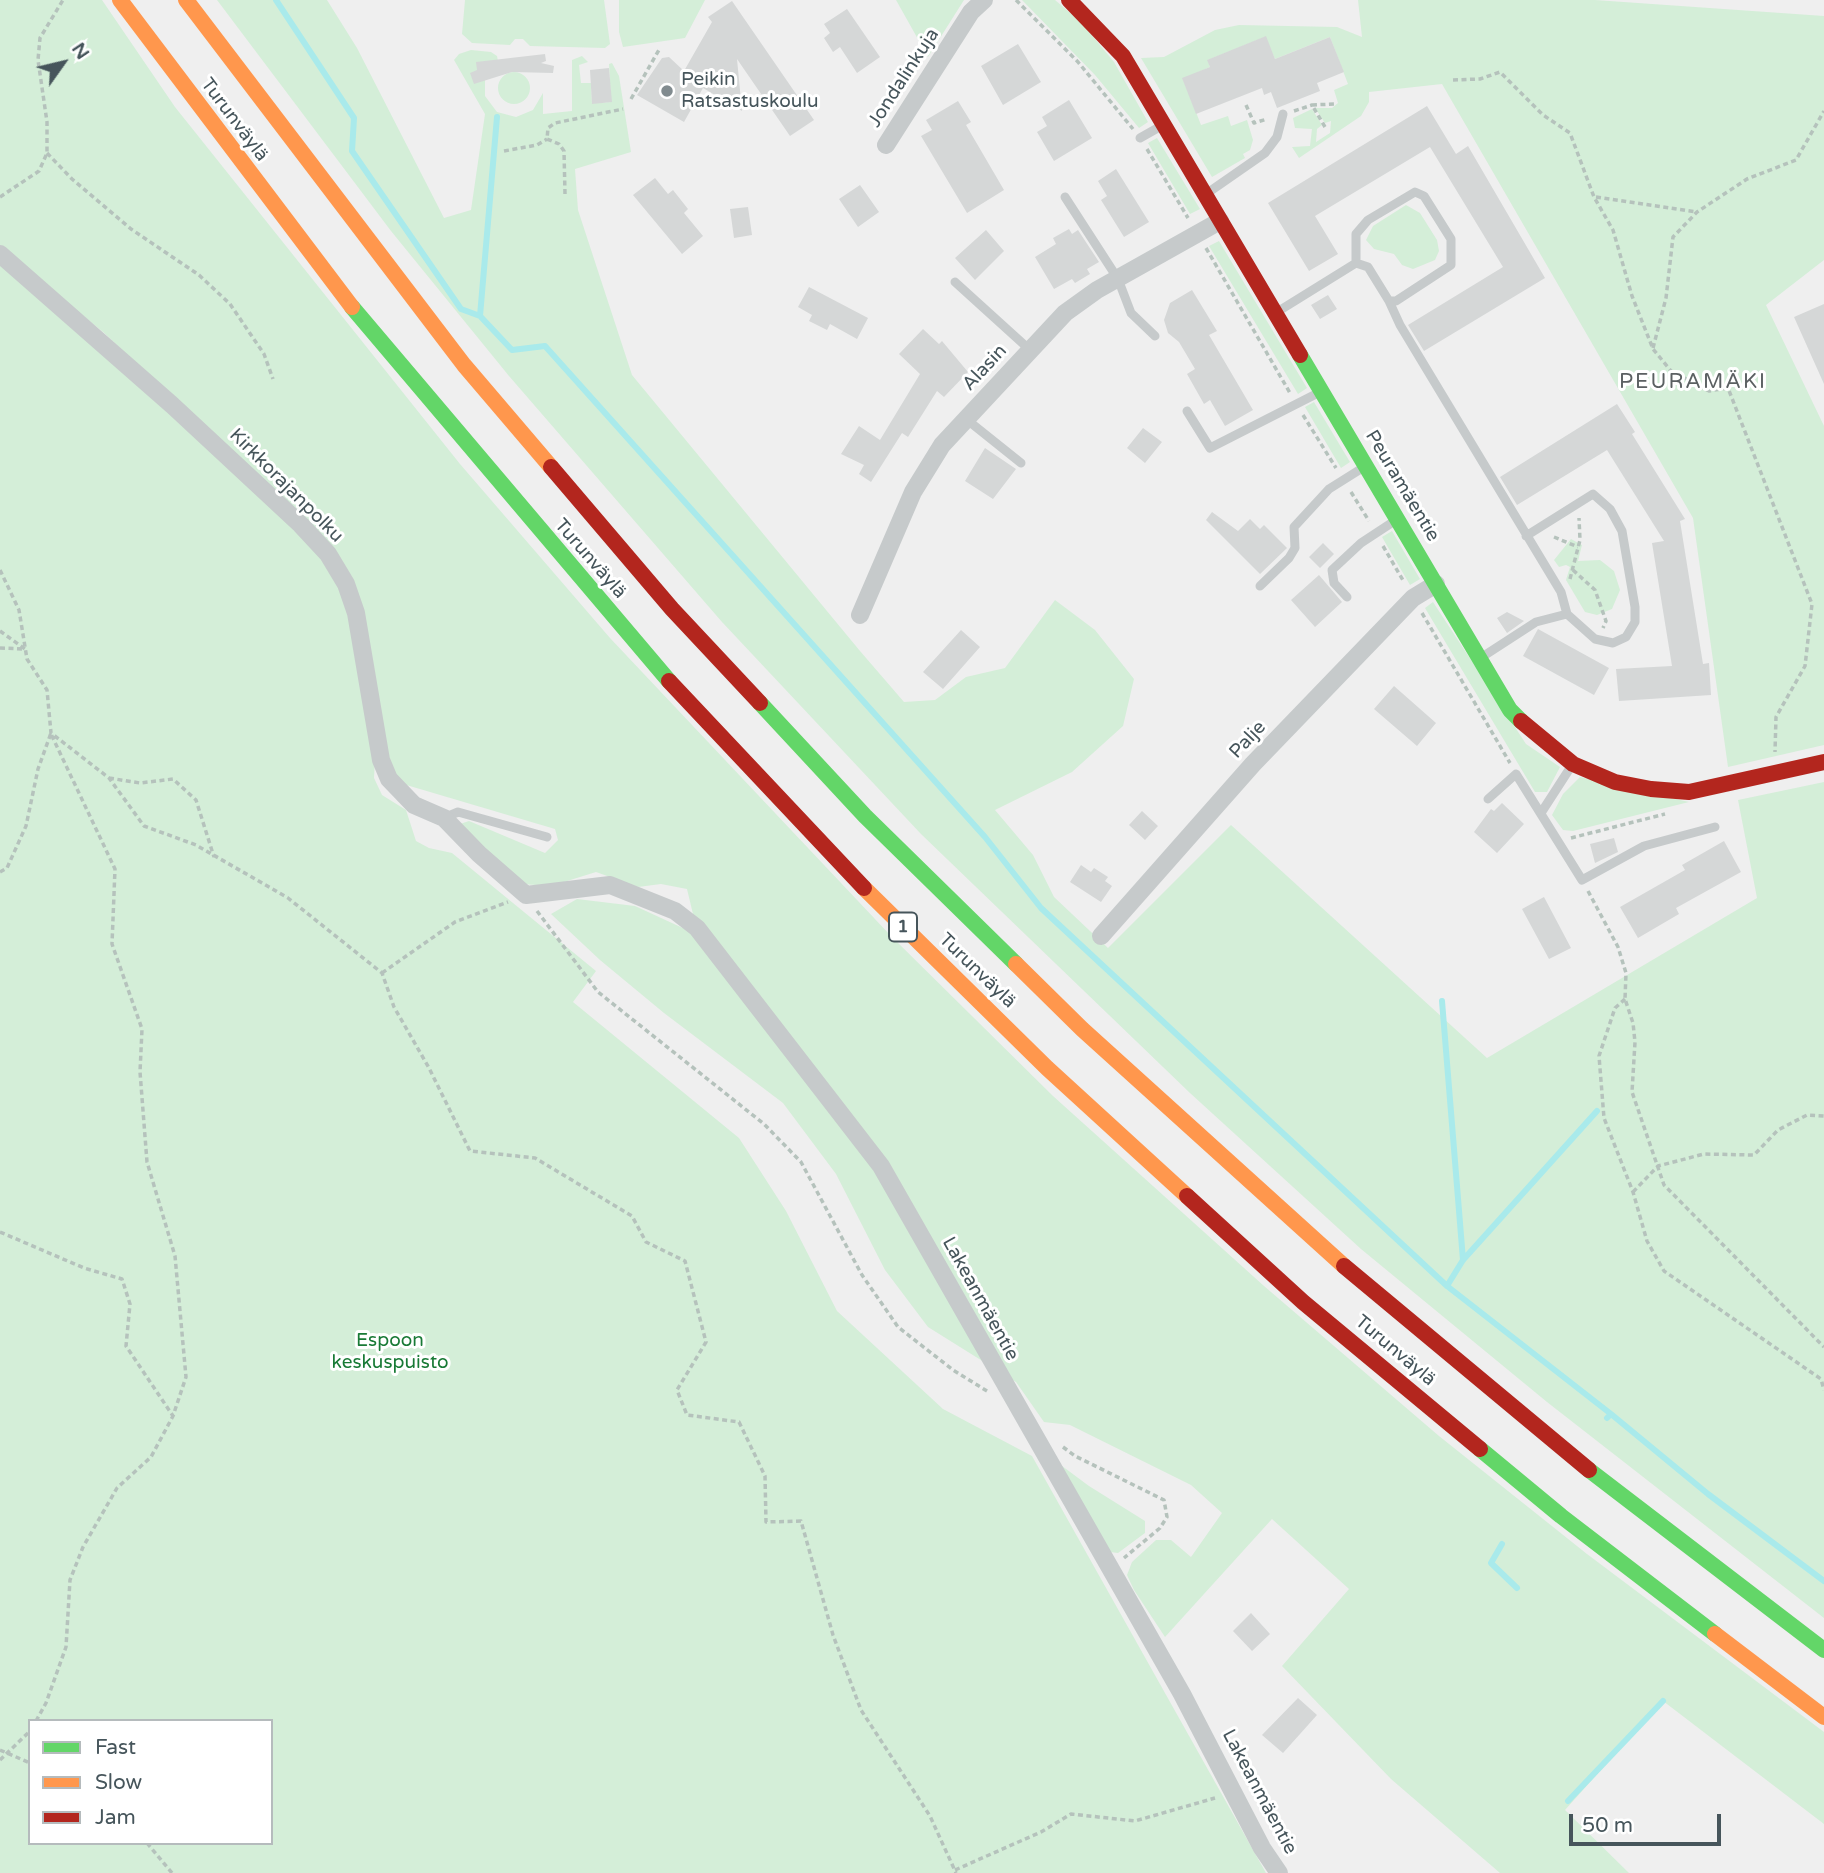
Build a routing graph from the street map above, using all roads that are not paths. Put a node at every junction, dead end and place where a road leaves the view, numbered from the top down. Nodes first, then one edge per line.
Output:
1 (120, 0) edge
2 (186, 0) edge
3 (984, 0) edge
4 (1069, 0) edge
5 (1283, 114) dead end
6 (1163, 125) junction
7 (1140, 138) road end
8 (886, 145) dead end
9 (1204, 195) junction
10 (1065, 197) dead end
11 (1220, 221) junction
12 (0, 254) edge
13 (1356, 263) junction
14 (1118, 279) junction
15 (955, 282) dead end
16 (1389, 301) junction
17 (1275, 313) junction
18 (1155, 337) dead end
19 (1030, 350) junction
20 (1321, 392) junction
21 (1187, 411) dead end
22 (966, 419) junction
23 (1021, 463) dead end
24 (1366, 466) junction
25 (1397, 520) junction
26 (1526, 536) junction
27 (1436, 584) junction
28 (1260, 586) dead end
29 (1347, 597) dead end
30 (1567, 614) junction
31 (860, 615) dead end
32 (1480, 658) junction
33 (1824, 762) edge
34 (1573, 764) junction
35 (1488, 799) dead end
36 (1541, 813) junction
37 (444, 818) junction
38 (1715, 827) dead end
39 (547, 837) dead end
40 (526, 895) joint
41 (1101, 936) dead end
42 (1824, 1650) edge
43 (1824, 1717) edge
44 (1279, 1873) edge

1 - 43 main road, Turunväylä / 1
2 - 42 main road, Turunväylä
3 - 8 street, Jondalinkuja
4 - 6 main road, Peuramäentie
5 - 9 lane
6 - 7 lane
6 - 9 main road, Peuramäentie
9 - 11 main road, Peuramäentie
10 - 14 lane
11 - 14 street, Alasin
11 - 17 main road, Peuramäentie
12 - 37 street, Kirkkorajanpolku
13 - 16 lane
13 - 16 lane
13 - 17 lane
14 - 18 lane
14 - 19 street, Alasin
15 - 19 lane
16 - 26 lane
17 - 20 main road, Peuramäentie
19 - 22 street, Alasin
20 - 21 lane
20 - 24 main road, Peuramäentie
22 - 23 lane
22 - 31 street, Alasin
24 - 25 main road, Peuramäentie
24 - 28 lane
25 - 27 main road, Peuramäentie
25 - 29 lane
26 - 30 lane
26 - 30 lane
27 - 32 main road, Peuramäentie
27 - 41 street, Palje
30 - 32 lane
32 - 34 main road, Peuramäentie
33 - 34 main road, Peuramäentie
34 - 36 lane
35 - 36 lane
36 - 38 lane
37 - 39 lane
37 - 40 street, Kirkkorajanpolku
40 - 44 street, Lakeanmäentie

